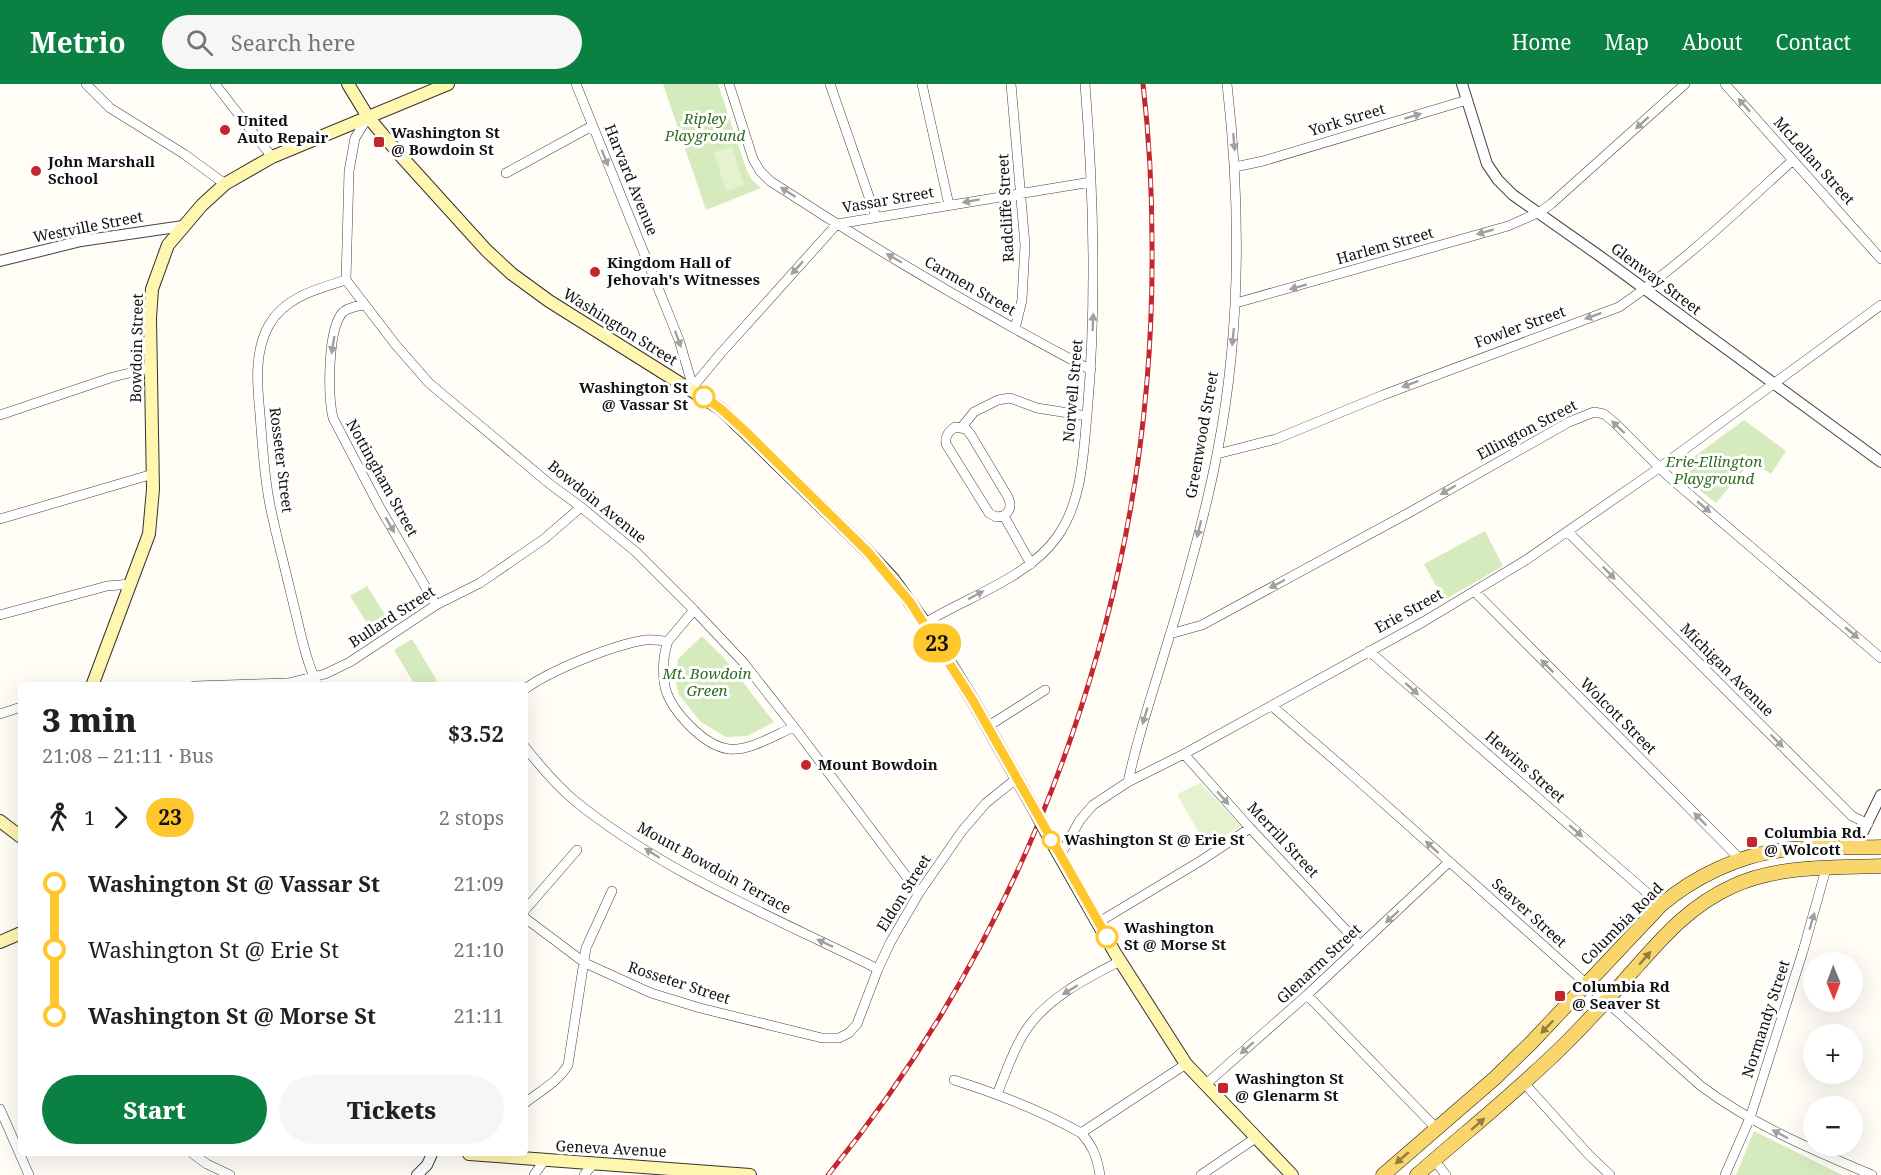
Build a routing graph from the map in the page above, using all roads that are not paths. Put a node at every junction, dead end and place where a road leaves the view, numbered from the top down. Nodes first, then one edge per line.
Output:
1 (86, 84) edge
2 (214, 84) edge
3 (348, 84) edge
4 (448, 84) edge
5 (576, 84) edge
6 (729, 84) edge
7 (830, 84) edge
8 (922, 84) edge
9 (1011, 84) edge
10 (1085, 84) edge
11 (1227, 84) edge
12 (1462, 84) edge
13 (1685, 84) edge
14 (1725, 84) edge
15 (1467, 100) junction
16 (368, 117) junction
17 (592, 126) junction
18 (272, 157) junction
19 (1793, 160) junction
20 (1235, 167) junction
21 (506, 173) dead end
22 (1091, 182) junction
23 (225, 184) junction
24 (1021, 192) junction
25 (949, 205) junction
26 (1540, 212) junction
27 (876, 217) junction
28 (837, 224) junction
29 (183, 226) junction
30 (1881, 259) edge
31 (0, 261) edge
32 (346, 280) junction
33 (1645, 290) junction
34 (1236, 303) junction
35 (1881, 304) edge
36 (365, 305) junction
37 (1015, 329) junction
38 (150, 368) junction
39 (1091, 370) junction
40 (1774, 384) junction
41 (692, 389) junction
42 (0, 415) edge
43 (1087, 416) junction
44 (961, 428) junction
45 (1217, 454) junction
46 (1881, 462) edge
47 (1659, 468) junction
48 (153, 474) junction
49 (581, 507) junction
50 (1004, 516) junction
51 (0, 519) edge
52 (1568, 532) junction
53 (1031, 564) junction
54 (131, 584) junction
55 (1475, 592) junction
56 (436, 605) junction
57 (694, 610) junction
58 (0, 615) edge
59 (925, 623) junction
60 (1170, 634) junction
61 (668, 641) junction
62 (1369, 651) junction
63 (1881, 658) edge
64 (93, 682) edge
65 (316, 682) edge
66 (528, 687) edge
67 (1045, 690) dead end
68 (1272, 706) junction
69 (18, 708) edge
70 (0, 714) edge
71 (794, 727) junction
72 (987, 727) junction
73 (528, 751) edge
74 (1184, 754) junction
75 (1016, 779) junction
76 (1128, 782) junction
77 (1881, 795) edge
78 (0, 820) edge
79 (1870, 820) junction
80 (1250, 828) junction
81 (18, 835) edge
82 (1881, 847) edge
83 (1855, 848) junction
84 (577, 850) dead end
85 (1060, 856) junction
86 (1741, 860) junction
87 (1449, 862) junction
88 (1881, 866) edge
89 (1826, 869) junction
90 (612, 891) dead end
91 (919, 893) junction
92 (1661, 905) junction
93 (528, 907) edge
94 (528, 920) edge
95 (1099, 922) junction
96 (18, 934) edge
97 (0, 942) edge
98 (1360, 945) junction
99 (1120, 961) junction
100 (585, 963) junction
101 (878, 969) junction
102 (1586, 984) junction
103 (1307, 995) junction
104 (1606, 1001) junction
105 (840, 1038) joint
106 (1186, 1064) junction
107 (954, 1080) dead end
108 (1524, 1083) junction
109 (1206, 1084) junction
110 (998, 1094) junction
111 (528, 1101) edge
112 (0, 1108) edge
113 (1750, 1118) junction
114 (1436, 1128) junction
115 (1081, 1132) junction
116 (1257, 1137) junction
117 (18, 1150) edge
118 (21, 1156) edge
119 (196, 1156) edge
120 (431, 1156) edge
121 (490, 1156) edge
122 (1434, 1160) junction
123 (544, 1161) junction
124 (594, 1162) junction
125 (29, 1175) edge
126 (230, 1175) edge
127 (417, 1175) edge
128 (534, 1175) edge
129 (584, 1175) edge
130 (750, 1175) edge
131 (1100, 1175) edge
132 (1201, 1175) edge
133 (1292, 1175) edge
134 (1383, 1175) edge
135 (1417, 1175) edge
136 (1446, 1175) edge
137 (1610, 1175) edge
138 (1725, 1175) edge
139 (1872, 1175) edge

1 - 23 street
2 - 18 street
3 - 16 main road, Washington Street
4 - 16 main road, Bowdoin Street
5 - 17 street, Harvard Avenue
28 -> 6 street, Carmen Street
7 - 27 street
8 - 25 street
9 - 24 street, Radcliffe Street
10 - 22 street, Norwell Street
11 -> 20 street, Greenwood Street
12 - 15 street, Glenway Street
13 -> 26 street, Harlem Street
19 -> 14 street, McLellan Street
20 -> 15 street, York Street
15 - 26 street, Glenway Street
16 - 18 main road, Bowdoin Street
16 - 32 street
16 - 41 main road, Washington Street
17 - 21 street
17 -> 41 street, Harvard Avenue
18 - 23 main road, Bowdoin Street
19 - 30 street, McLellan Street
19 - 33 street, Fowler Street
20 - 34 street, Greenwood Street
22 - 24 street, Vassar Street
39 -> 22 street, Norwell Street
23 - 29 main road, Bowdoin Street
24 -> 25 street, Vassar Street
24 - 37 street, Radcliffe Street
25 - 27 street, Vassar Street
26 - 33 street, Glenway Street
26 -> 34 street, Harlem Street
27 - 28 street, Vassar Street
37 -> 28 street, Carmen Street
28 -> 41 street, Vassar Street
29 - 31 street, Westville Street
29 - 38 main road, Bowdoin Street
32 - 36 street, Bowdoin Avenue
32 - 65 street, Rosseter Street
33 - 40 street, Glenway Street
33 -> 45 street, Fowler Street
34 -> 45 street, Greenwood Street
35 - 40 street, Erie Street
36 - 49 street, Bowdoin Avenue
36 -> 56 street, Nottingham Street
37 - 39 street, Carmen Street
38 - 42 street
38 - 48 main road, Bowdoin Street
39 - 43 street, Norwell Street
40 - 46 street, Glenway Street
40 - 47 street, Erie Street
41 - 59 main road, Washington Street
43 - 44 street
43 - 53 street, Norwell Street
44 - 50 street
44 - 50 street
45 -> 60 street, Greenwood Street
47 - 52 street, Erie Street
47 -> 60 street, Ellington Street
47 -> 63 street, Ellington Street
48 - 51 street
48 - 54 main road, Bowdoin Street
49 - 56 street, Bullard Street
49 - 57 street, Bowdoin Avenue
50 - 53 street
52 - 55 street, Erie Street
52 -> 79 street, Michigan Avenue
59 -> 53 street, Norwell Street
54 - 58 street
54 - 64 main road, Bowdoin Street
55 - 62 street, Erie Street
86 -> 55 street, Wolcott Street
56 - 65 street, Bullard Street
57 - 61 street
57 - 71 street, Bowdoin Avenue
59 - 72 main road, Washington Street
60 -> 76 street, Greenwood Street
61 - 66 street
61 - 71 street
62 - 68 street, Erie Street
62 -> 92 street, Hewins Street
67 - 72 street
68 - 74 street, Erie Street
87 -> 68 street, Seaver Street
69 - 70 street
71 - 91 street, Bowdoin Avenue
72 - 75 main road, Washington Street
101 -> 73 street, Mount Bowdoin Terrace
74 - 76 street, Erie Street
74 -> 80 street, Merrill Street
75 - 85 main road, Washington Street, bridge
75 - 91 street, Eldon Street
76 - 85 street, Erie Street
77 - 79 street
78 - 81 main road
79 - 83 street
80 - 95 street
80 - 98 street, Merrill Street
82 - 83 main road, Columbia Road
83 - 86 main road, Columbia Road
84 - 93 street
85 - 95 main road, Washington Street
86 - 92 main road, Columbia Road
87 -> 98 street, Glenarm Street
87 - 102 street, Seaver Street
88 - 89 main road
104 -> 89 main road
113 -> 89 street, Normandy Street
90 - 100 street
91 - 101 street, Eldon Street
92 - 102 main road, Columbia Road
94 - 100 street, Rosseter Street
95 - 99 main road, Washington Street
96 - 97 main road
98 - 103 street, Glenarm Street
99 - 106 main road, Washington Street
99 -> 110 street
100 - 105 street, Rosseter Street
100 - 111 street
101 - 105 street, Eldon Street
102 - 104 street, Seaver Street
102 -> 114 main road, Columbia Road
103 -> 109 street, Glenarm Street
103 - 114 street
104 - 108 main road
104 - 113 street, Seaver Street
106 - 109 main road, Washington Street
106 - 115 street
107 - 110 street
122 -> 108 main road
108 - 137 street
109 - 116 main road, Washington Street
110 - 115 street
112 - 117 street
113 - 138 street, Normandy Street
139 -> 113 street, Seaver Street
114 -> 134 main road, Columbia Road
115 - 131 street
116 - 132 street
116 - 133 main road, Washington Street
118 - 125 street
119 - 126 street
120 - 127 street
121 - 123 main road, Geneva Avenue
122 - 135 main road
122 - 136 street
123 - 124 main road, Geneva Avenue
123 - 128 street
124 - 129 street
124 - 130 main road, Geneva Avenue

